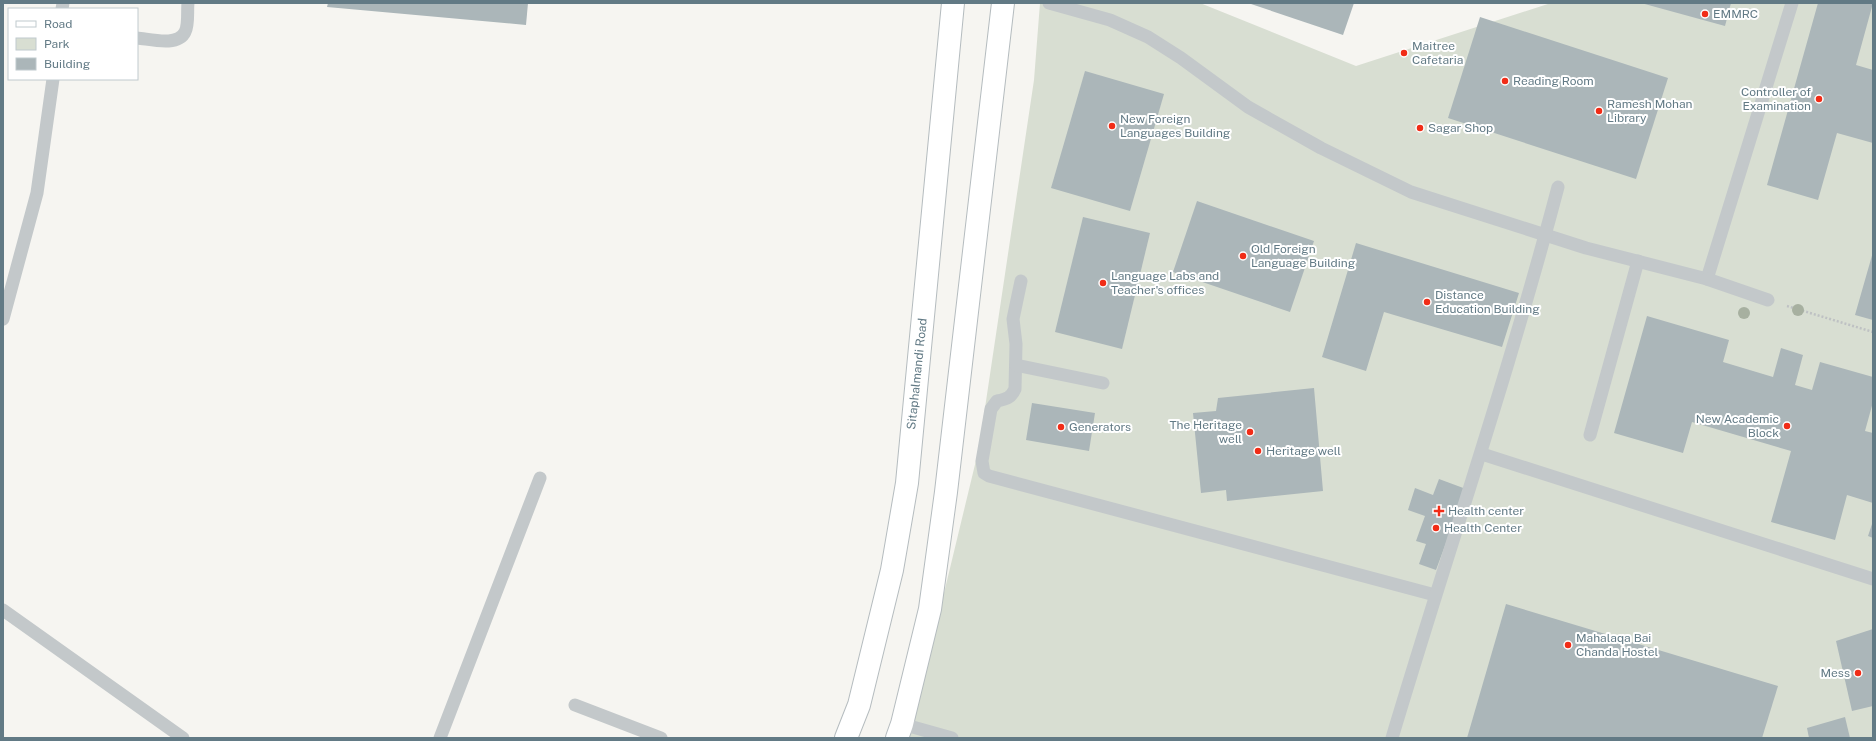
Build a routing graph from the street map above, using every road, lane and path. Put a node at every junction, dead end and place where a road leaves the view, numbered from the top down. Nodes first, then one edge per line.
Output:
1 (188, 3) edge
2 (953, 3) edge
3 (1003, 3) edge
4 (1049, 3) edge
5 (1792, 3) edge
6 (138, 38) edge
7 (53, 80) edge
8 (1558, 187) dead end
9 (1545, 235) junction
10 (1638, 261) junction
11 (1707, 279) junction
12 (1021, 281) dead end
13 (1768, 300) dead end
14 (1782, 304) dead end
15 (3, 319) edge
16 (1873, 332) edge
17 (1016, 365) junction
18 (1103, 383) dead end
19 (1590, 435) dead end
20 (1482, 454) junction
21 (540, 478) dead end
22 (1873, 579) edge
23 (1435, 594) junction
24 (3, 610) edge
25 (575, 705) dead end
26 (900, 731) edge
27 (182, 738) edge
28 (440, 738) edge
29 (661, 738) edge
30 (846, 738) edge
31 (952, 738) edge
32 (1392, 738) edge

1 - 6 lane
2 - 30 main road, Sitaphalmandi Road
3 - 26 main road
4 - 9 lane
5 - 11 lane
7 - 15 lane
8 - 9 lane
9 - 10 lane
9 - 20 lane
10 - 11 lane
10 - 19 lane
11 - 13 lane
12 - 17 lane
14 - 16 path
17 - 18 lane
17 - 23 lane
20 - 22 lane
20 - 23 lane
21 - 28 lane
23 - 32 lane
24 - 27 lane
25 - 29 lane
26 - 31 lane

